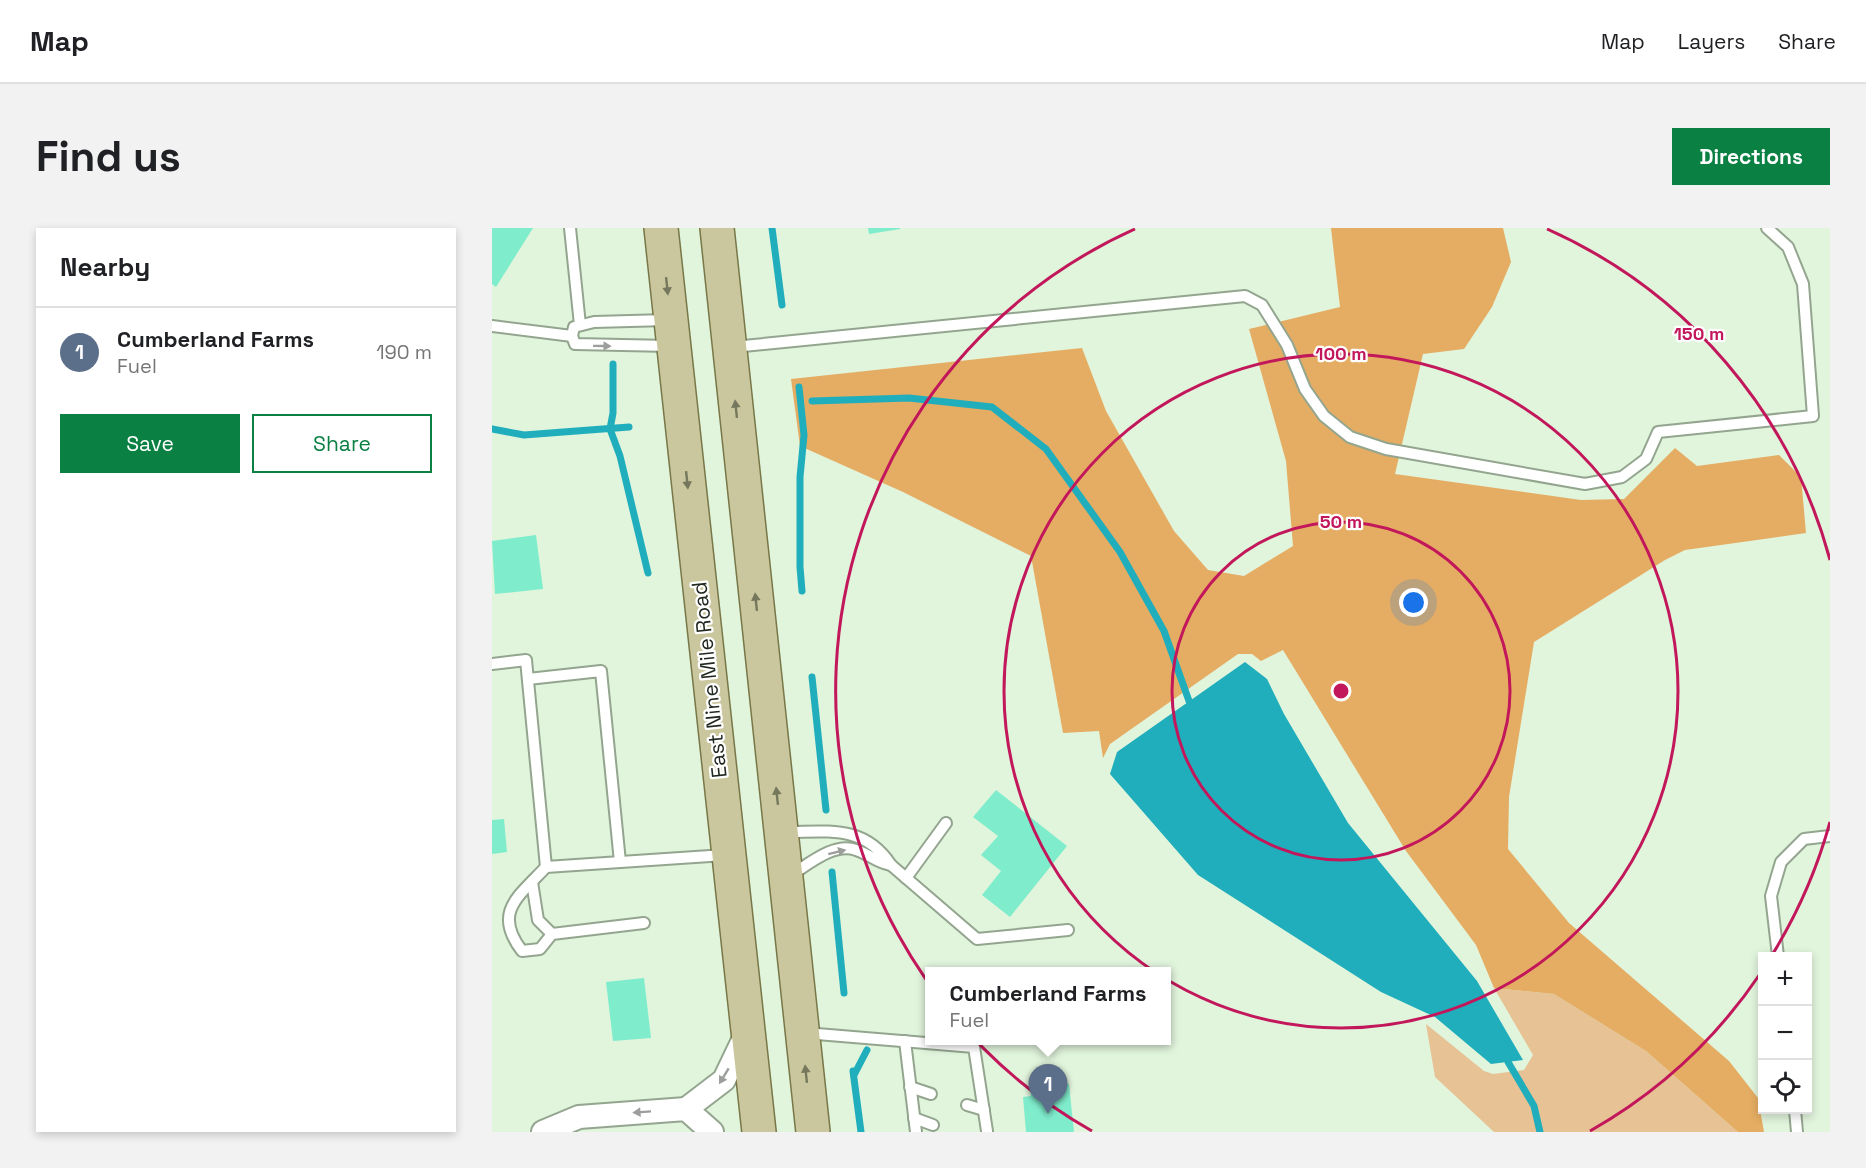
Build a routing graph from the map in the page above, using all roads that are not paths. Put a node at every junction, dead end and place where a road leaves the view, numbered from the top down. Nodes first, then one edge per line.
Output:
1 (570, 228) edge
2 (661, 228) edge
3 (717, 228) edge
4 (1767, 228) edge
5 (580, 325) junction
6 (492, 326) edge
7 (672, 333) junction
8 (572, 336) junction
9 (729, 347) junction
10 (492, 664) edge
11 (528, 678) junction
12 (723, 804) junction
13 (946, 823) dead end
14 (781, 832) junction
15 (1830, 836) edge
16 (728, 854) junction
17 (620, 862) junction
18 (891, 865) junction
19 (546, 867) junction
20 (786, 878) junction
21 (906, 878) junction
22 (532, 882) junction
23 (644, 923) dead end
24 (1068, 930) dead end
25 (552, 934) junction
26 (1777, 952) edge
27 (748, 1031) junction
28 (802, 1033) junction
29 (905, 1041) junction
30 (925, 1043) edge
31 (951, 1045) edge
32 (910, 1087) junction
33 (931, 1094) dead end
34 (967, 1105) dead end
35 (687, 1109) junction
36 (984, 1110) junction
37 (1795, 1114) edge
38 (914, 1118) junction
39 (933, 1125) dead end
40 (987, 1131) edge
41 (543, 1132) edge
42 (712, 1132) edge
43 (759, 1132) edge
44 (776, 1132) edge
45 (813, 1132) edge
46 (916, 1132) edge
47 (1797, 1132) edge

1 - 5 lane
2 -> 7 main road, East Nine Mile Road
3 - 9 main road
4 - 9 lane
5 - 7 lane
5 - 8 lane
6 - 8 lane
8 -> 7 lane
7 -> 12 main road, East Nine Mile Road
14 -> 9 main road
10 - 11 lane
11 - 17 lane
11 - 19 lane
12 - 16 main road, East Nine Mile Road
12 - 44 main road
13 - 21 lane
14 - 18 lane
14 - 20 main road
15 - 26 lane
16 - 17 lane
16 - 27 main road, East Nine Mile Road
17 - 19 lane
20 -> 18 lane
18 - 21 lane
19 - 22 lane
20 - 28 main road
21 - 24 lane
22 - 25 lane
22 - 25 lane
23 - 25 lane
27 -> 35 street
27 - 43 main road, East Nine Mile Road
28 - 29 lane
45 -> 28 main road
29 - 30 lane
29 - 32 lane
31 - 36 lane
32 - 33 lane
32 - 38 lane
34 - 36 lane
35 -> 41 street
35 - 42 street
36 - 40 lane
37 - 47 lane
38 - 39 lane
38 - 46 lane

